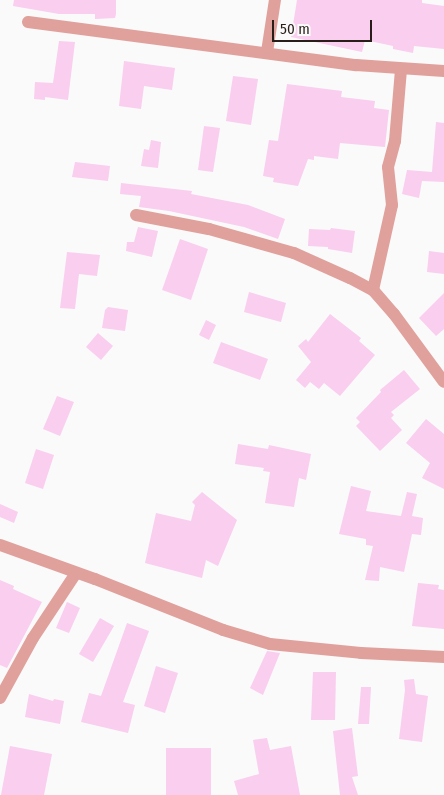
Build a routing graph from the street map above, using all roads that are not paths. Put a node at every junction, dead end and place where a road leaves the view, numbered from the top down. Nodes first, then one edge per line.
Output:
1 (275, 0) edge
2 (28, 22) dead end
3 (267, 52) junction
4 (401, 69) junction
5 (444, 71) edge
6 (136, 215) dead end
7 (373, 290) junction
8 (444, 382) edge
9 (0, 545) edge
10 (76, 573) junction
11 (444, 657) edge
12 (0, 698) edge

1 - 3 street
2 - 3 street
3 - 4 street
4 - 5 street
4 - 7 street
6 - 7 street
7 - 8 street
9 - 10 street
10 - 11 street
10 - 12 street

